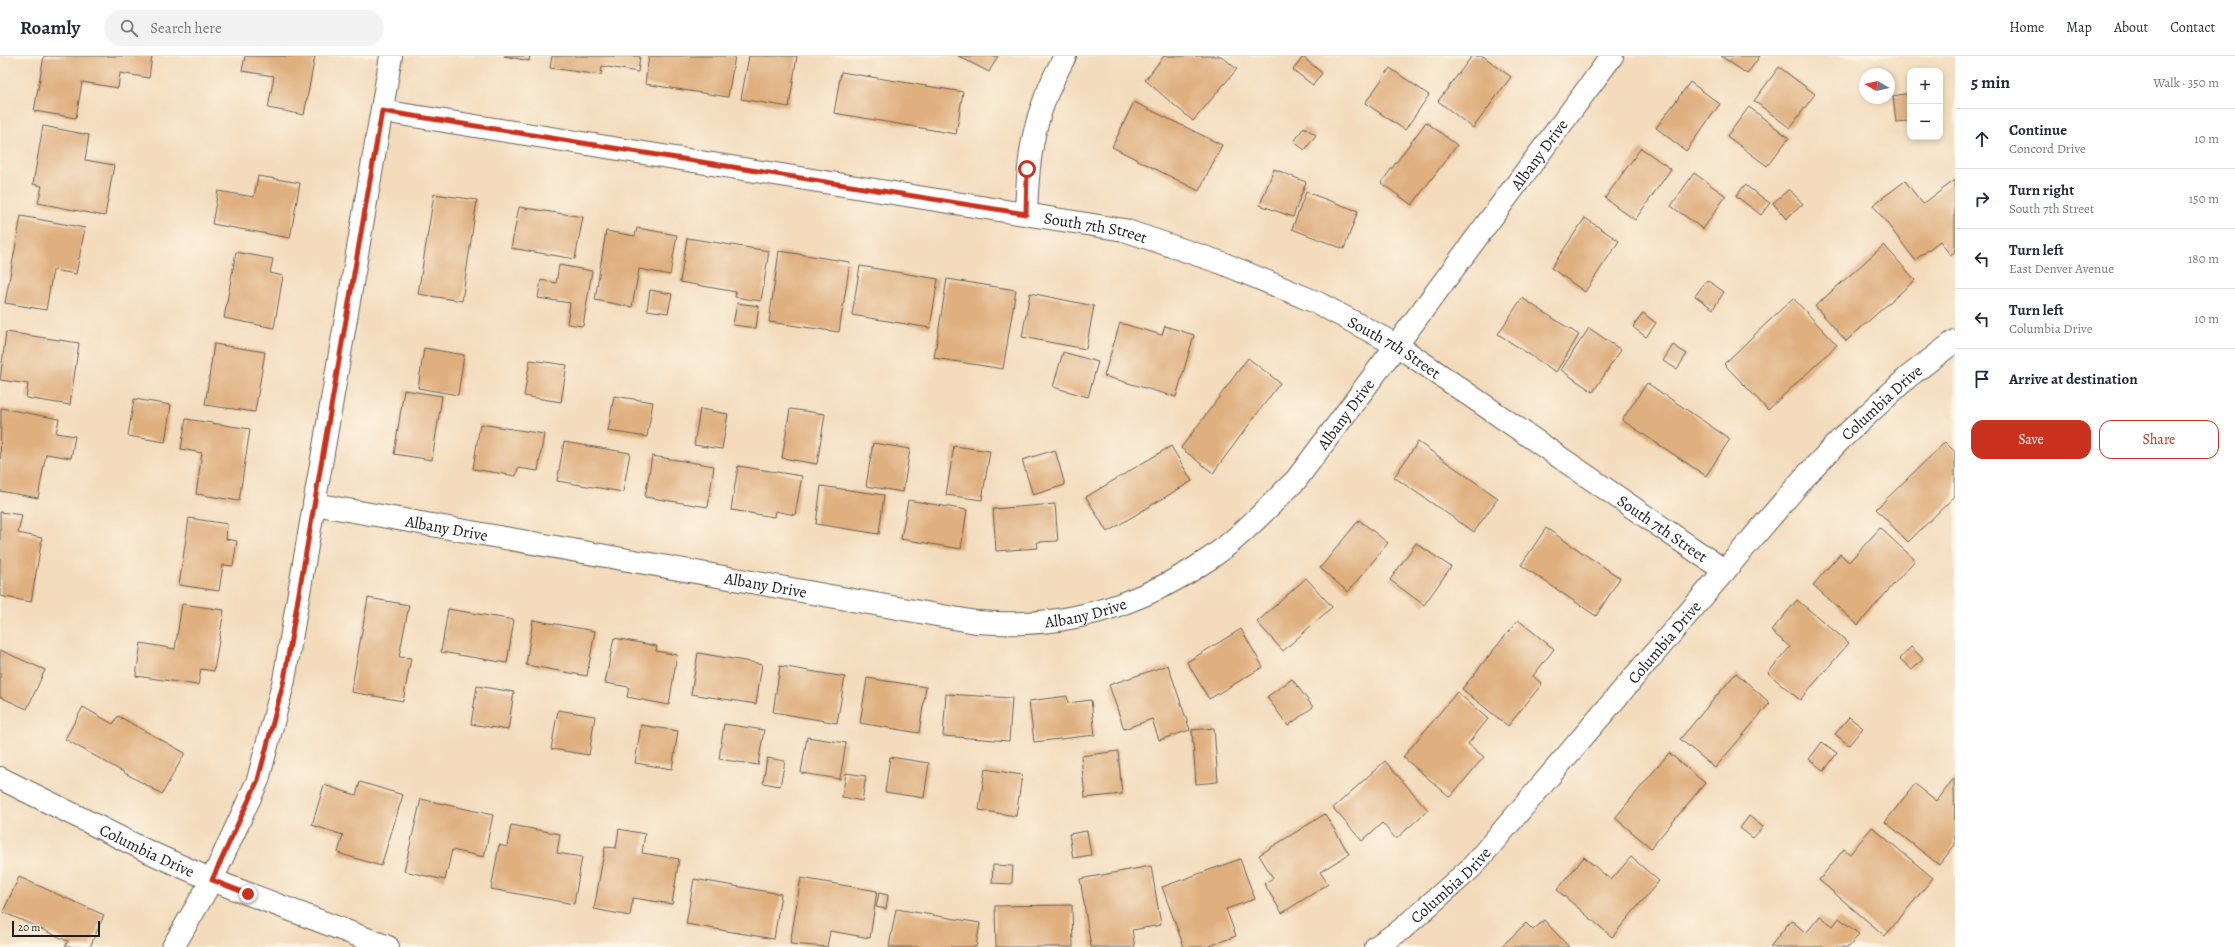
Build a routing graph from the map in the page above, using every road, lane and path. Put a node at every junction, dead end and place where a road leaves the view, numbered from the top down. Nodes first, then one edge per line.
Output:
1 (391, 56) edge
2 (1065, 56) edge
3 (1612, 56) edge
4 (382, 111) junction
5 (1026, 214) junction
6 (1955, 341) edge
7 (1398, 346) junction
8 (314, 504) junction
9 (1725, 571) junction
10 (0, 778) edge
11 (212, 880) junction
12 (173, 947) edge
13 (388, 947) edge
14 (1376, 947) edge

1 - 4 street
2 - 5 street
3 - 7 street, Albany Drive
4 - 5 street, South 7th Street
4 - 8 street
5 - 7 street, South 7th Street
6 - 9 street, Columbia Drive
7 - 8 street, Albany Drive
7 - 9 street, South 7th Street
8 - 11 street
9 - 14 street, Columbia Drive
10 - 11 street, Columbia Drive
11 - 12 street
11 - 13 street, Columbia Drive

